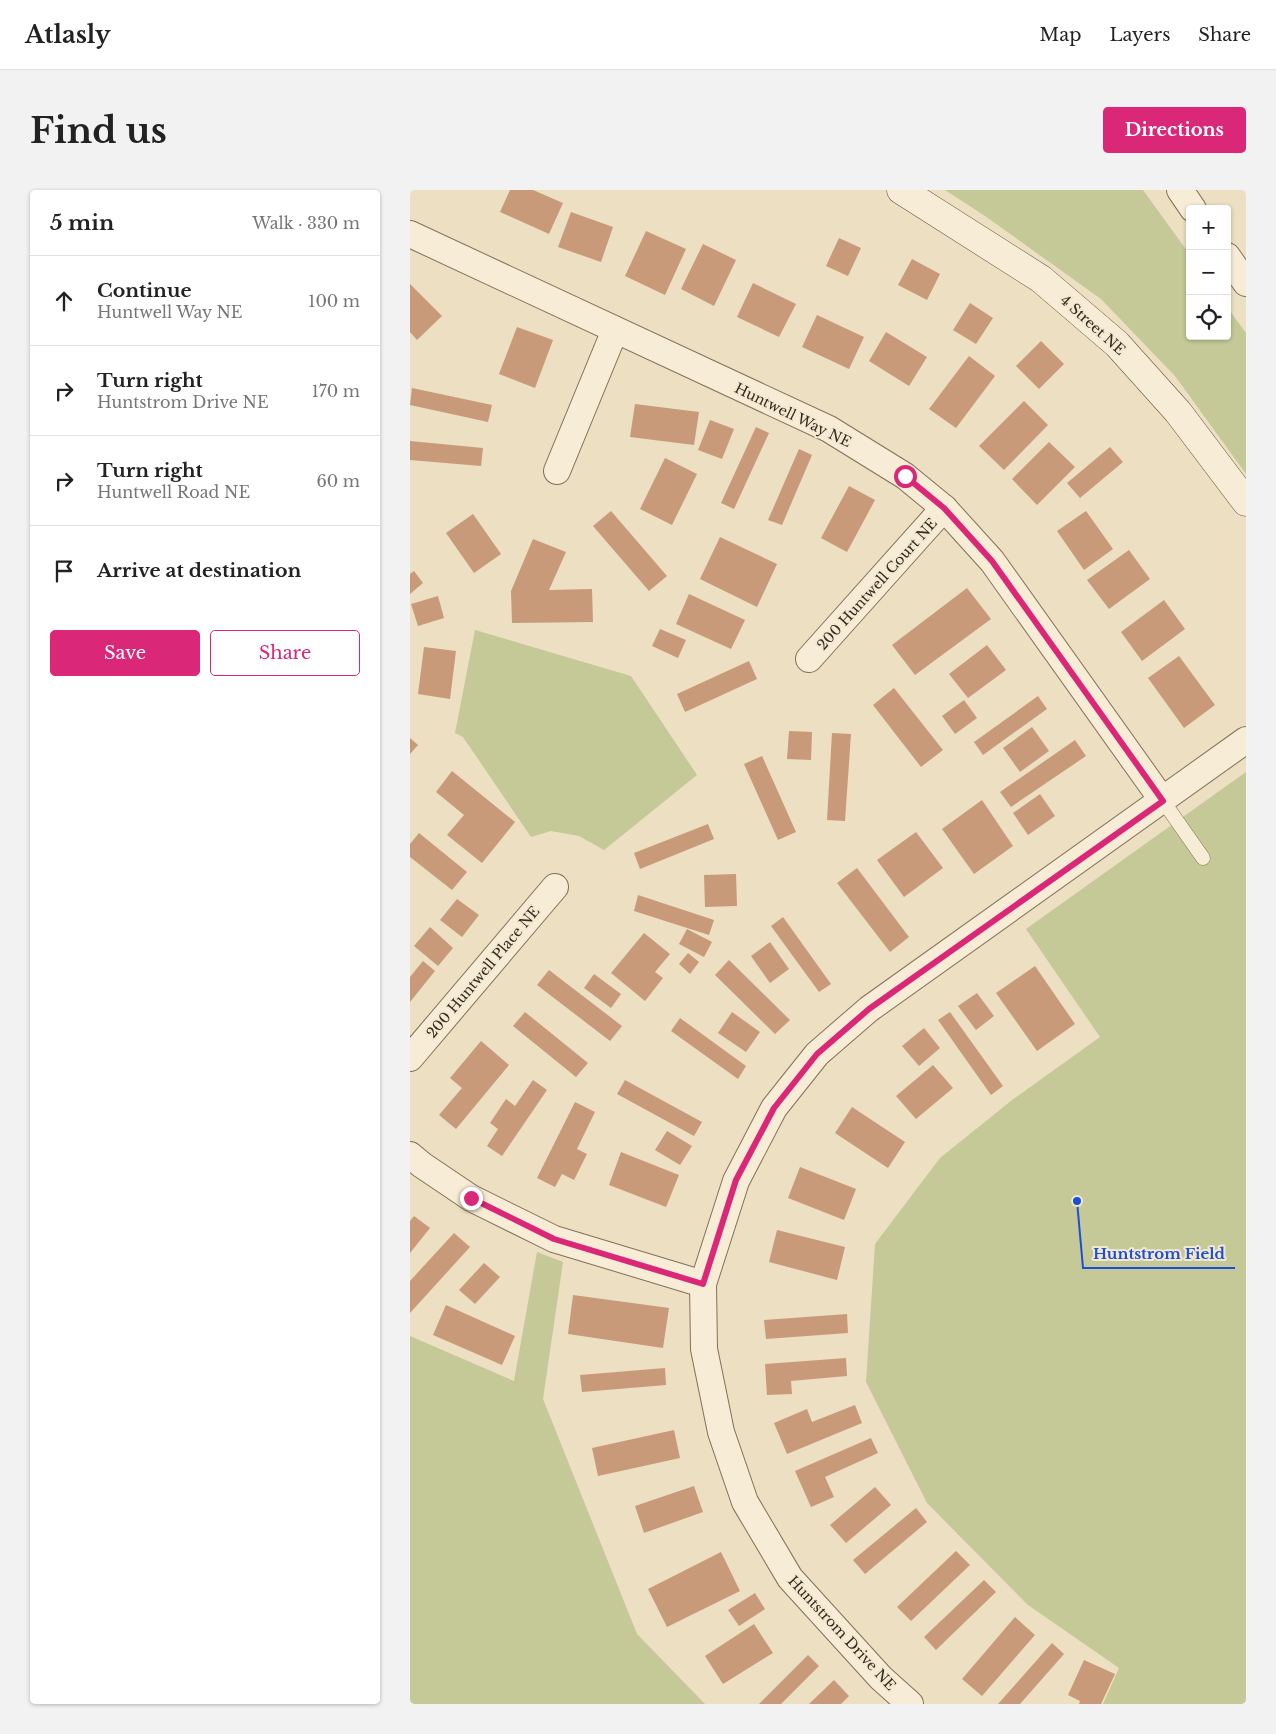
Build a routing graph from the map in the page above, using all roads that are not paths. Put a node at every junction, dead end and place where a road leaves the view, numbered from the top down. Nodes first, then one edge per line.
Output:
1 (902, 190) edge
2 (1180, 190) edge
3 (1191, 205) edge
4 (410, 234) edge
5 (1231, 262) edge
6 (1246, 283) edge
7 (615, 330) junction
8 (557, 471) dead end
9 (1246, 502) edge
10 (944, 508) junction
11 (810, 659) dead end
12 (1246, 740) edge
13 (1163, 801) junction
14 (1202, 858) dead end
15 (556, 886) dead end
16 (410, 1058) edge
17 (410, 1155) edge
18 (703, 1284) junction
19 (910, 1704) edge

1 - 9 main road, 4 Street NE
2 - 3 street
4 - 7 street, Huntwell Way NE
5 - 6 street
7 - 8 street
7 - 10 street, Huntwell Way NE
10 - 11 street, 200 Huntwell Court NE
10 - 13 street, Huntwell Way NE
12 - 13 street, Huntstrom Drive NE
13 - 14 lane
13 - 18 street, Huntstrom Drive NE
15 - 16 street, 200 Huntwell Place NE
17 - 18 street
18 - 19 street, Huntstrom Drive NE

